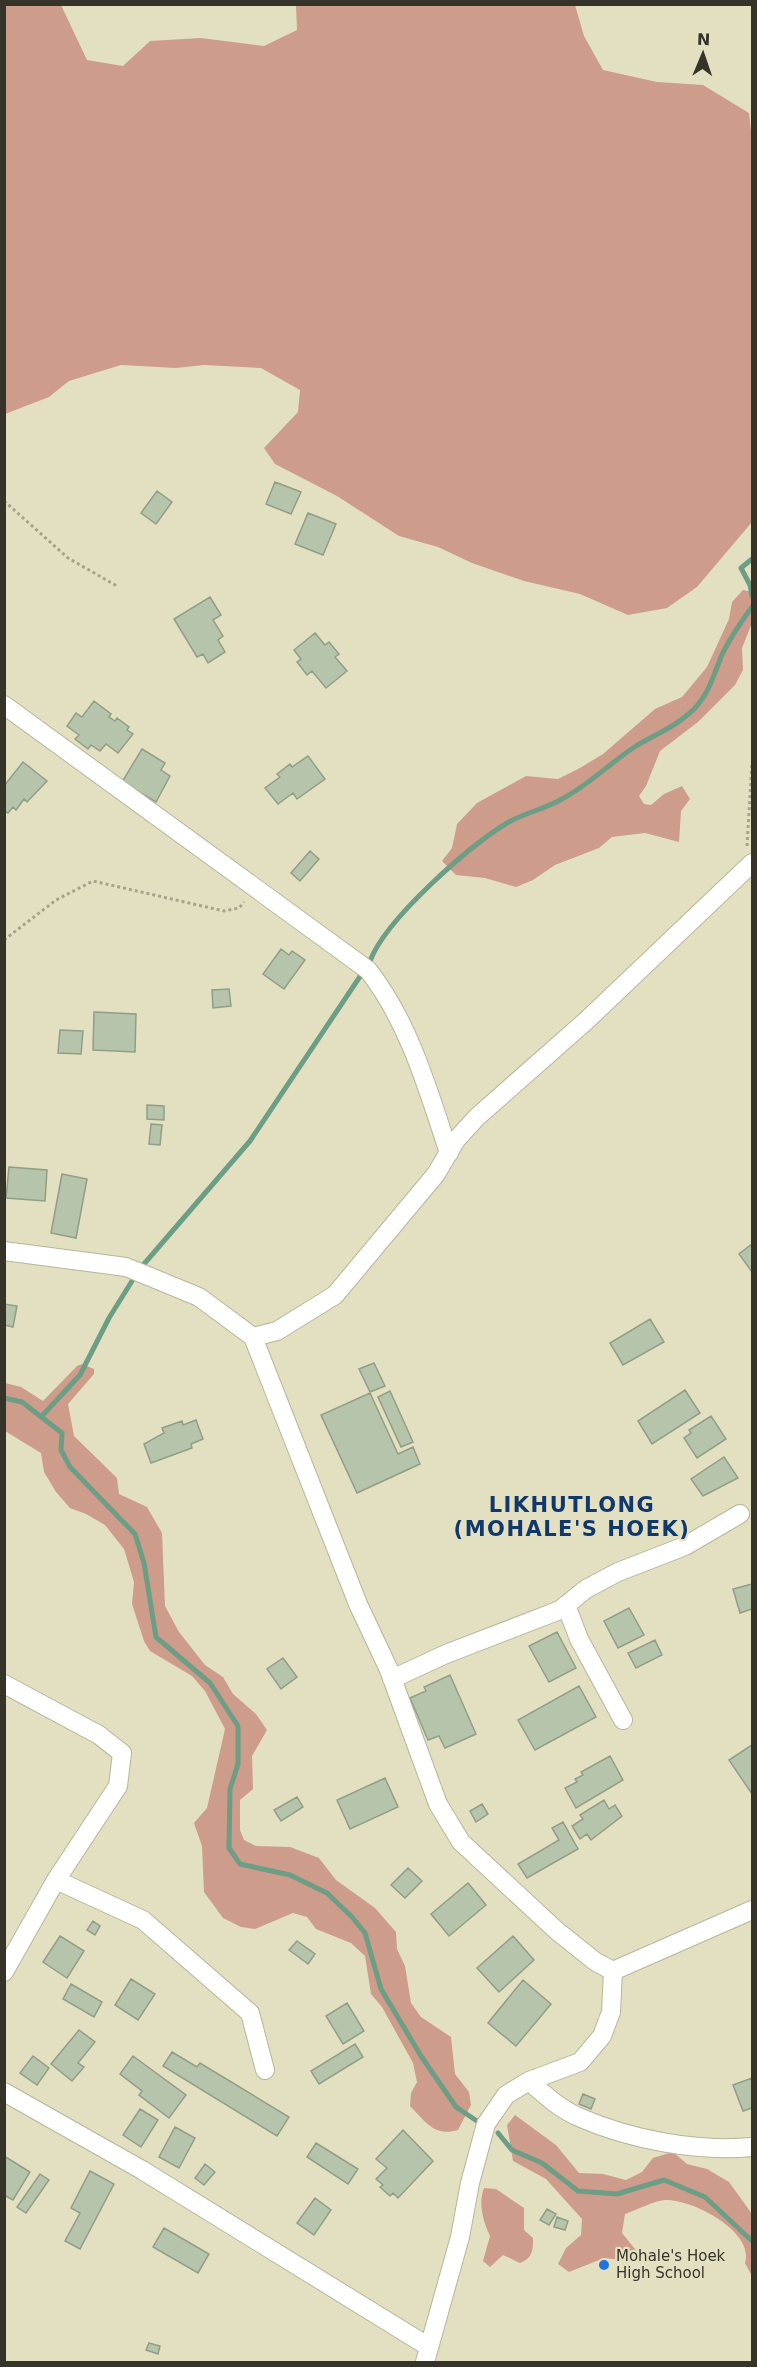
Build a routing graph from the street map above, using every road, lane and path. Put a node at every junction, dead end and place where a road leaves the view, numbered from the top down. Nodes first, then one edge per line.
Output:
1 (4, 501) edge
2 (117, 586) dead end
3 (4, 705) edge
4 (753, 763) edge
5 (749, 866) edge
6 (255, 889) junction
7 (4, 940) edge
8 (448, 1153) junction
9 (4, 1251) edge
10 (253, 1337) junction
11 (740, 1514) dead end
12 (566, 1605) junction
13 (392, 1679) junction
14 (4, 1684) edge
15 (623, 1720) dead end
16 (56, 1880) junction
17 (753, 1910) edge
18 (613, 1971) junction
19 (4, 1972) edge
20 (265, 2070) dead end
21 (529, 2081) junction
22 (4, 2092) edge
23 (753, 2147) edge
24 (427, 2355) edge

1 - 2 path
3 - 6 street
4 - 5 path
5 - 8 street
6 - 7 path
6 - 8 street
8 - 10 street
9 - 10 street
10 - 13 street
11 - 12 street
12 - 13 street
12 - 15 street
13 - 18 street
14 - 16 street
16 - 19 street
16 - 20 street
17 - 18 street
18 - 21 street
21 - 23 street
21 - 24 street
22 - 24 street

